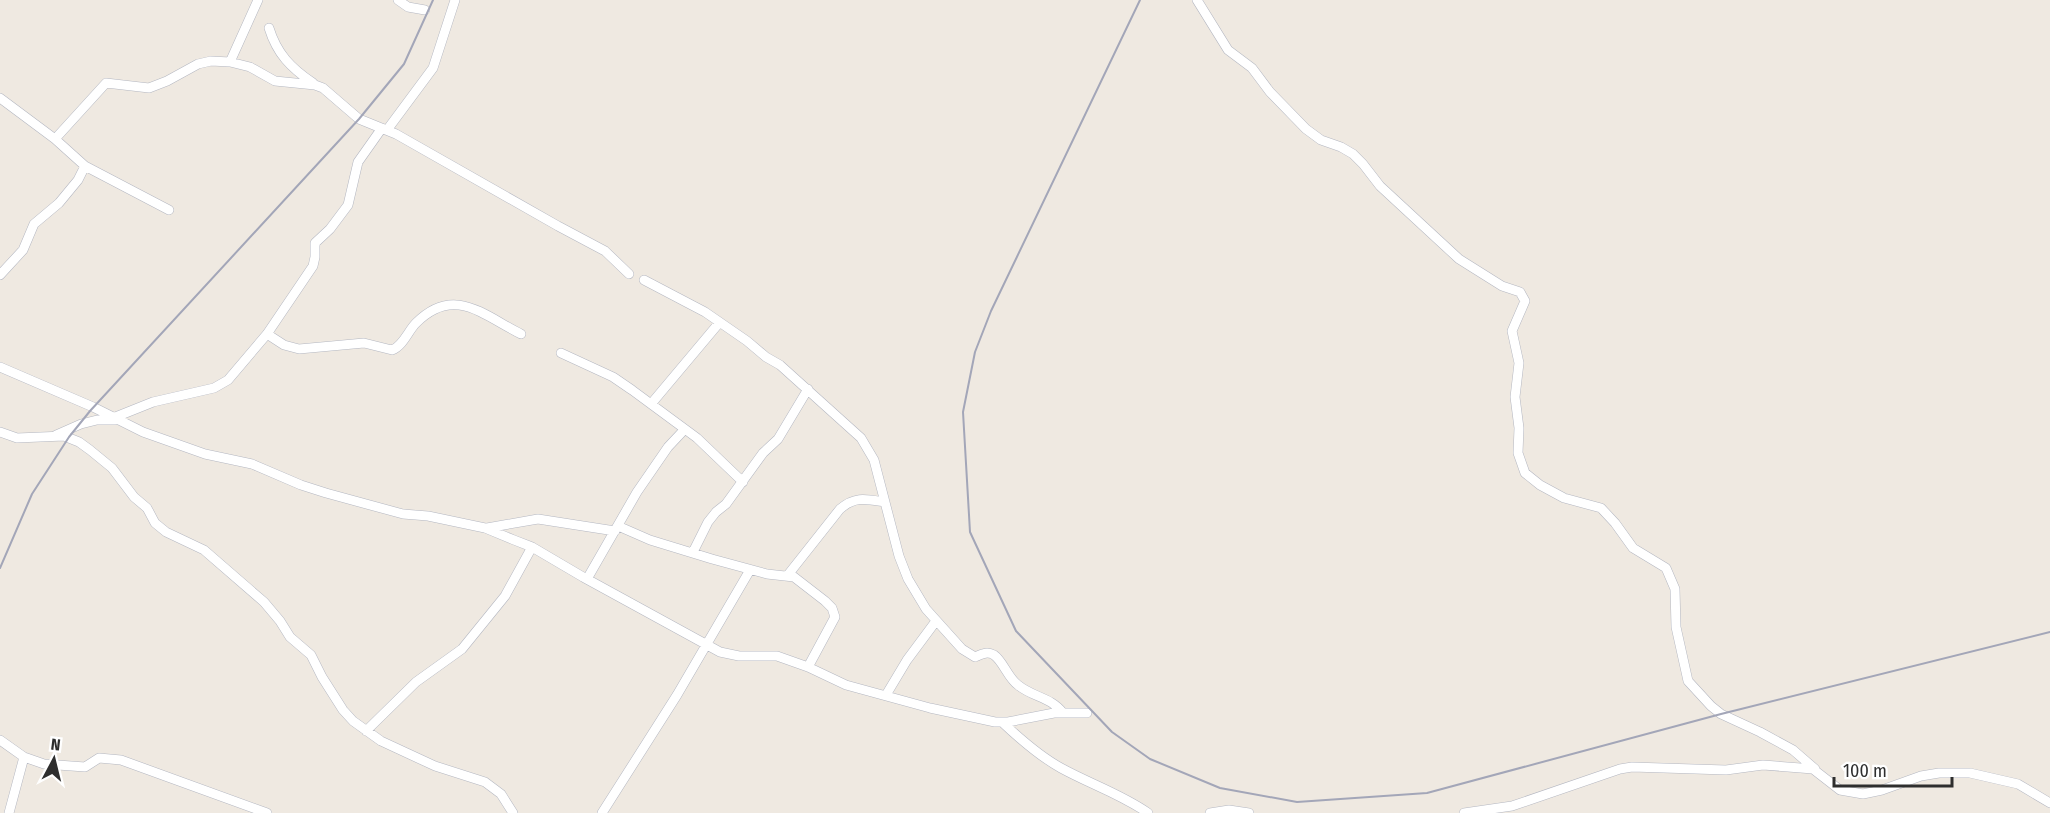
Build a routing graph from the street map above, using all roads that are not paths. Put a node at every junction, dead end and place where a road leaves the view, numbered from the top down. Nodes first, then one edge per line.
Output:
1 (258, 0) edge
2 (398, 0) edge
3 (455, 0) edge
4 (1197, 0) edge
5 (425, 10) dead end
6 (269, 28) dead end
7 (230, 62) junction
8 (315, 85) junction
9 (0, 98) edge
10 (385, 129) junction
11 (55, 139) junction
12 (85, 166) junction
13 (169, 210) dead end
14 (629, 274) dead end
15 (0, 275) edge
16 (644, 280) dead end
17 (719, 323) junction
18 (267, 334) junction
19 (521, 334) dead end
20 (561, 353) dead end
21 (0, 367) edge
22 (808, 389) junction
23 (662, 390) junction
24 (651, 404) junction
25 (665, 415) junction
26 (115, 419) junction
27 (684, 430) junction
28 (0, 432) edge
29 (56, 435) junction
30 (743, 482) junction
31 (884, 502) junction
32 (485, 528) junction
33 (616, 529) junction
34 (532, 547) junction
35 (693, 552) junction
36 (750, 570) junction
37 (788, 576) junction
38 (587, 579) junction
39 (936, 621) junction
40 (706, 645) junction
41 (808, 667) junction
42 (886, 694) junction
43 (1063, 713) junction
44 (1086, 714) dead end
45 (1002, 722) junction
46 (366, 731) junction
47 (0, 740) edge
48 (24, 757) junction
49 (1815, 769) junction
50 (2050, 803) edge
51 (9, 813) edge
52 (267, 813) edge
53 (513, 813) edge
54 (602, 813) edge
55 (1148, 813) edge
56 (1210, 813) edge
57 (1249, 813) edge
58 (1464, 813) edge

1 - 7 street
2 - 5 street
3 - 10 street
4 - 49 street
6 - 8 street
7 - 8 street
7 - 11 street
8 - 10 street
9 - 11 street
10 - 14 street
10 - 18 street
11 - 12 street
12 - 13 street
12 - 15 street
16 - 17 street
17 - 22 street
17 - 23 street
18 - 19 street
18 - 26 street
20 - 24 street
21 - 26 street
22 - 30 street
22 - 31 street
23 - 24 street
23 - 25 street
24 - 25 street
25 - 27 street
26 - 29 street
26 - 32 street
27 - 30 street
27 - 33 street
28 - 29 street
29 - 46 street
30 - 35 street
31 - 37 street
31 - 39 street
32 - 33 street
32 - 34 street
33 - 35 street
33 - 38 street
34 - 38 street
34 - 46 street
35 - 36 street
36 - 37 street
36 - 40 street
37 - 41 street
38 - 40 street
39 - 42 street
39 - 43 street
40 - 41 street
40 - 54 street
41 - 42 street
42 - 45 street
43 - 44 street
43 - 45 street
45 - 55 street
46 - 53 street
47 - 48 street
48 - 51 street
48 - 52 street
49 - 50 street
49 - 58 street
56 - 57 street

